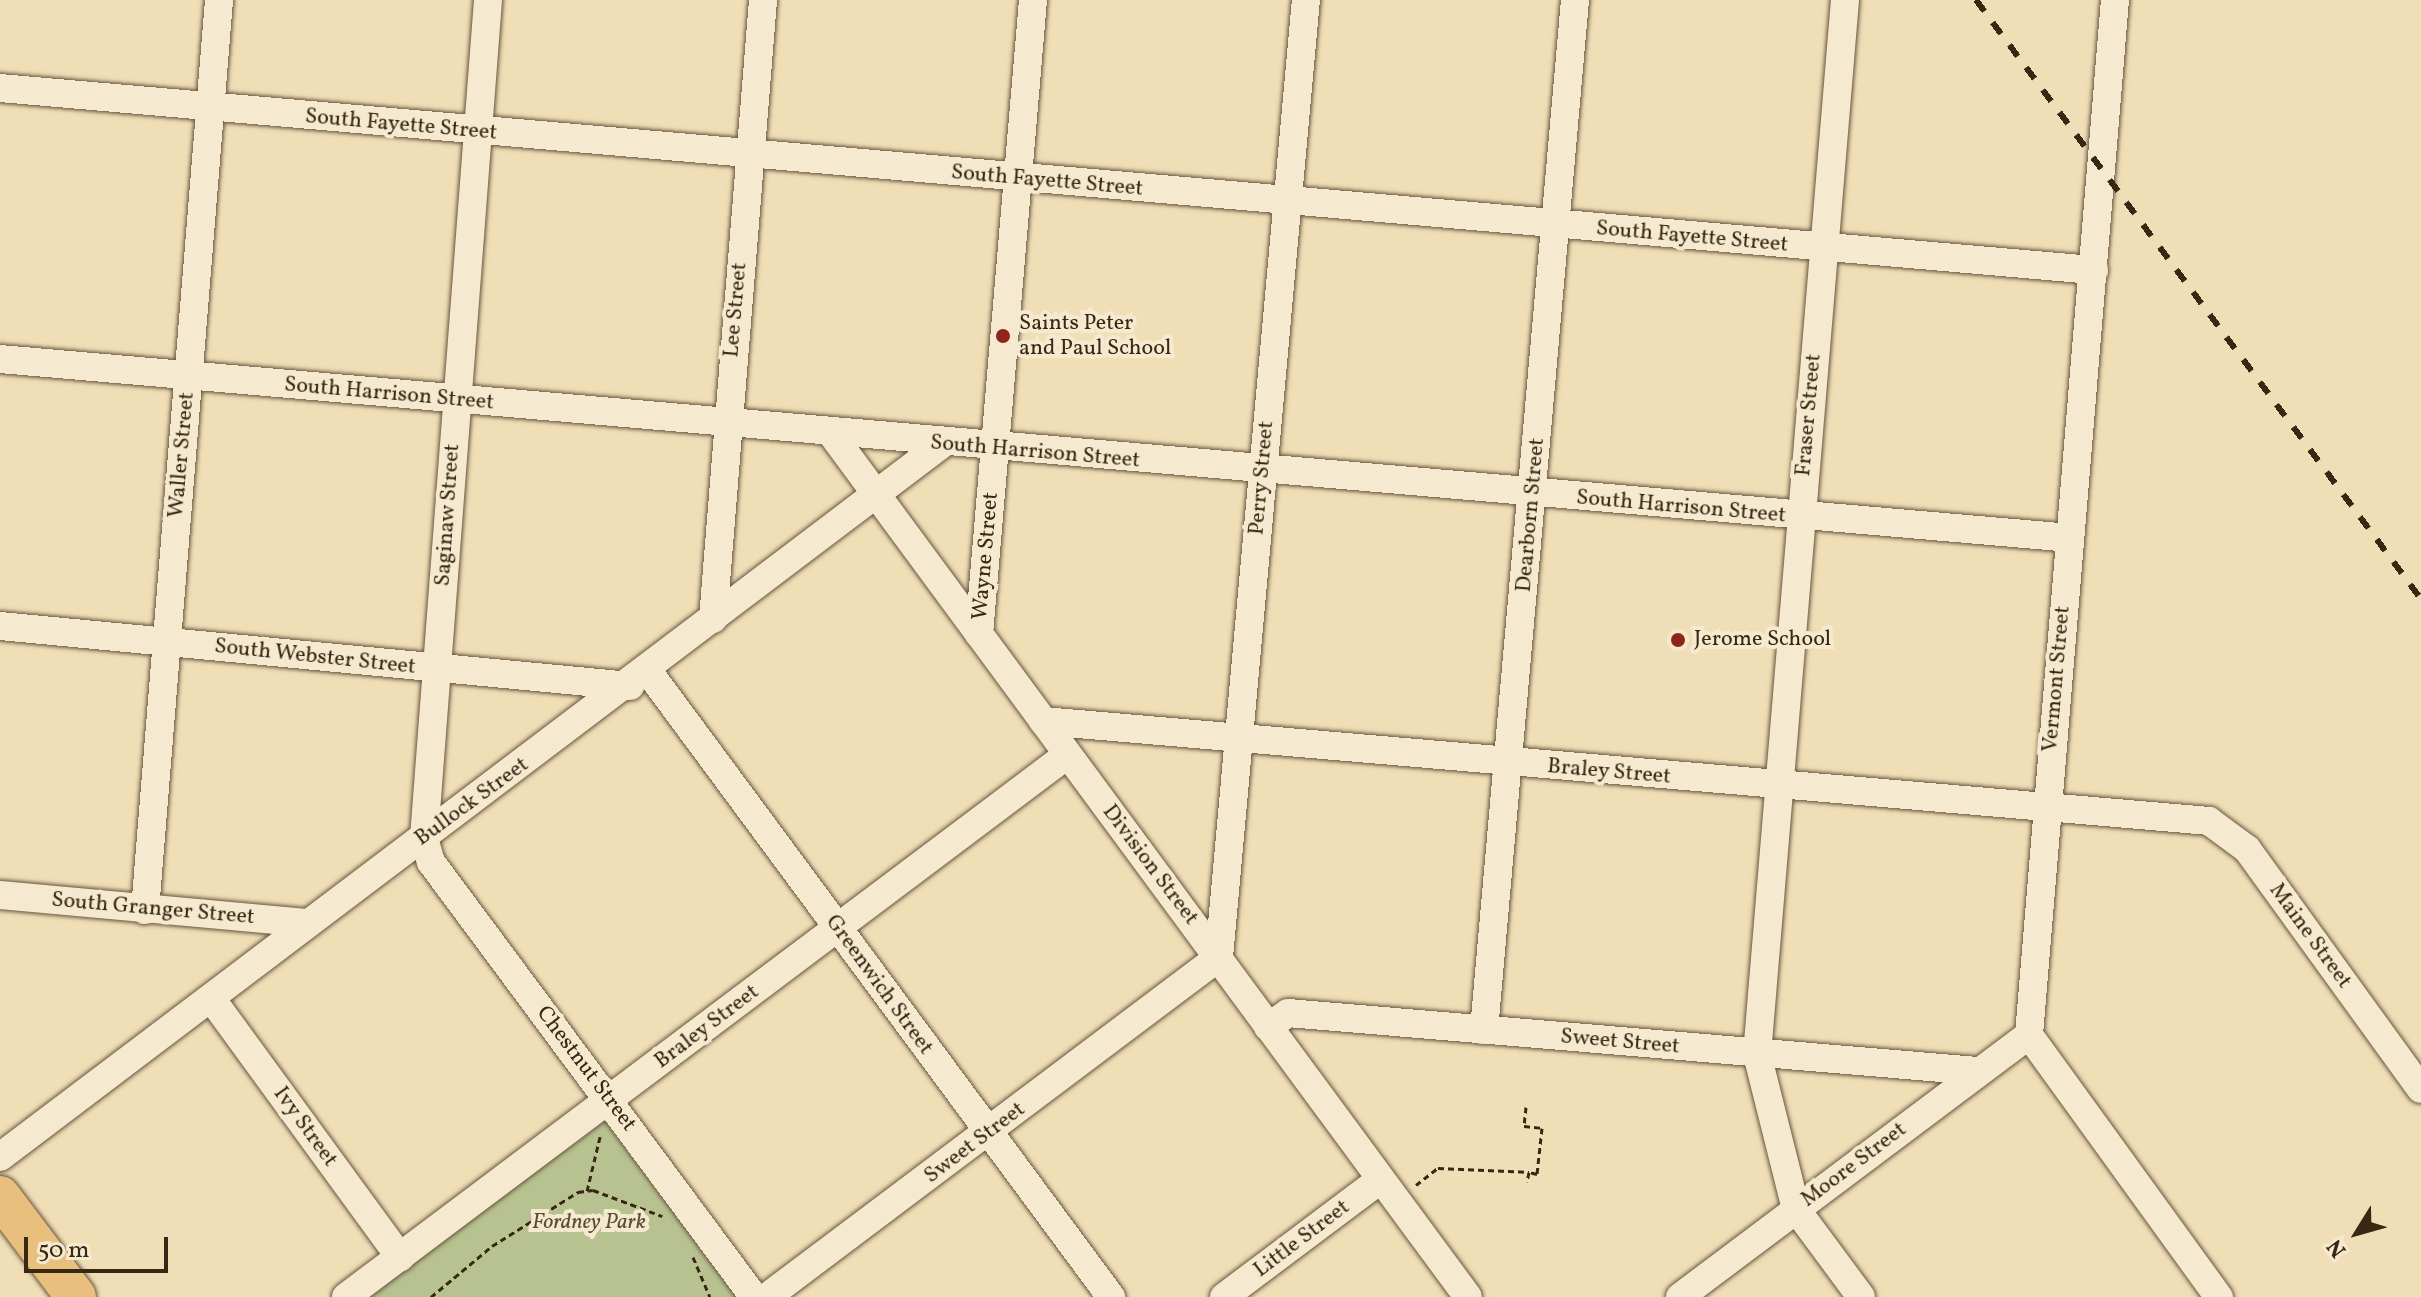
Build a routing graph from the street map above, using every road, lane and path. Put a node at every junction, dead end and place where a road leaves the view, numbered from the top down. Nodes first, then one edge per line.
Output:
1 (219, 0) edge
2 (488, 0) edge
3 (763, 0) edge
4 (1033, 0) edge
5 (1306, 0) edge
6 (1575, 0) edge
7 (1845, 0) edge
8 (2115, 0) edge
9 (0, 88) edge
10 (209, 107) junction
11 (477, 132) junction
12 (750, 155) junction
13 (1018, 179) junction
14 (1288, 203) junction
15 (1555, 225) junction
16 (1824, 249) junction
17 (2094, 270) junction
18 (0, 359) edge
19 (189, 375) junction
20 (457, 400) junction
21 (726, 424) junction
22 (831, 433) junction
23 (942, 444) junction
24 (995, 449) junction
25 (1262, 472) junction
26 (1532, 494) junction
27 (878, 495) junction
28 (1800, 517) junction
29 (2070, 538) junction
30 (713, 619) junction
31 (0, 626) edge
32 (979, 634) junction
33 (165, 643) junction
34 (437, 668) junction
35 (639, 678) junction
36 (1043, 721) junction
37 (1241, 739) junction
38 (1067, 755) junction
39 (1508, 763) junction
40 (1778, 786) junction
41 (2044, 806) junction
42 (2175, 818) joint
43 (424, 838) junction
44 (0, 895) edge
45 (145, 910) junction
46 (306, 923) junction
47 (837, 927) junction
48 (1219, 957) junction
49 (211, 998) junction
50 (1268, 1027) junction
51 (1484, 1030) junction
52 (2029, 1035) junction
53 (1757, 1054) junction
54 (1977, 1071) junction
55 (2421, 1089) edge
56 (610, 1101) junction
57 (1526, 1107) dead end
58 (607, 1132) dead end
59 (988, 1134) junction
60 (0, 1157) edge
61 (1529, 1172) junction
62 (1380, 1180) junction
63 (1527, 1182) dead end
64 (1416, 1185) dead end
65 (587, 1191) junction
66 (0, 1196) edge
67 (1796, 1209) junction
68 (665, 1220) dead end
69 (690, 1250) dead end
70 (400, 1257) junction
71 (76, 1297) edge
72 (346, 1297) edge
73 (431, 1297) edge
74 (710, 1297) edge
75 (754, 1297) edge
76 (767, 1297) edge
77 (1111, 1297) edge
78 (1224, 1297) edge
79 (1468, 1297) edge
80 (1680, 1297) edge
81 (1861, 1297) edge
82 (2219, 1297) edge

1 - 10 street, Waller Street
2 - 11 street, Saginaw Street
3 - 12 street, Lee Street
4 - 13 street, Wayne Street
5 - 14 street, Perry Street
6 - 15 street, Dearborn Street
7 - 16 street, Fraser Street
8 - 17 street, Vermont Street
9 - 10 street, South Fayette Street
10 - 11 street, South Fayette Street
10 - 19 street, Waller Street
11 - 12 street, South Fayette Street
11 - 20 street, Saginaw Street
12 - 13 street, South Fayette Street
12 - 21 street, Lee Street
13 - 14 street, South Fayette Street
13 - 24 street, Wayne Street
14 - 15 street, South Fayette Street
14 - 25 street, Perry Street
15 - 16 street, South Fayette Street
15 - 26 street, Dearborn Street
16 - 17 street, South Fayette Street
16 - 28 street, Fraser Street
17 - 29 street, Vermont Street
18 - 19 street, South Harrison Street
19 - 20 street, South Harrison Street
19 - 33 street, Waller Street
20 - 21 street, South Harrison Street
20 - 34 street, Saginaw Street
21 - 22 street, South Harrison Street
21 - 30 street, Lee Street
22 - 23 street, South Harrison Street
22 - 27 street, Division Street
23 - 24 street, South Harrison Street
23 - 27 street, Bullock Street
24 - 25 street, South Harrison Street
24 - 32 street, Wayne Street
25 - 26 street, South Harrison Street
25 - 37 street, Perry Street
26 - 28 street, South Harrison Street
26 - 39 street, Dearborn Street
27 - 30 street, Bullock Street
27 - 32 street, Division Street
28 - 29 street, South Harrison Street
28 - 40 street, Fraser Street
29 - 41 street, Vermont Street
30 - 35 street, Bullock Street
31 - 33 street, South Webster Street
32 - 36 street, Division Street
33 - 34 street, South Webster Street
33 - 45 street, Waller Street
34 - 35 street, South Webster Street
34 - 43 street, Saginaw Street
35 - 43 street, Bullock Street
35 - 47 street, Greenwich Street
36 - 37 street, Braley Street
36 - 38 street, Division Street
37 - 39 street, Braley Street
37 - 48 street, Perry Street
38 - 47 street, Braley Street
38 - 48 street, Division Street
39 - 40 street, Braley Street
39 - 51 street, Dearborn Street
40 - 41 street, Braley Street
40 - 53 street, Fraser Street
41 - 42 street, Braley Street
41 - 52 street, Vermont Street
42 - 55 street, Maine Street
43 - 46 street, Bullock Street
43 - 56 street, Chestnut Street
44 - 45 street, South Granger Street
45 - 46 street, South Granger Street
46 - 49 street, Bullock Street
47 - 56 street, Braley Street
47 - 59 street, Greenwich Street
48 - 50 street, Division Street
48 - 59 street, Sweet Street
49 - 60 street, Bullock Street
49 - 70 street, Ivy Street
50 - 51 street, Sweet Street
50 - 62 street, Division Street
51 - 53 street, Sweet Street
52 - 54 street, Moore Street
52 - 82 street
53 - 54 street, Sweet Street
53 - 67 street, Fraser Street
54 - 67 street, Moore Street
56 - 70 street, Braley Street
56 - 75 street, Chestnut Street
57 - 61 path
58 - 65 path
59 - 76 street, Sweet Street
59 - 77 street, Greenwich Street
61 - 63 path
61 - 64 path
62 - 78 street, Little Street
62 - 79 street, Division Street
65 - 68 path
65 - 73 path
66 - 71 highway
67 - 80 street, Moore Street
67 - 81 street
69 - 74 path
70 - 72 street, Braley Street

